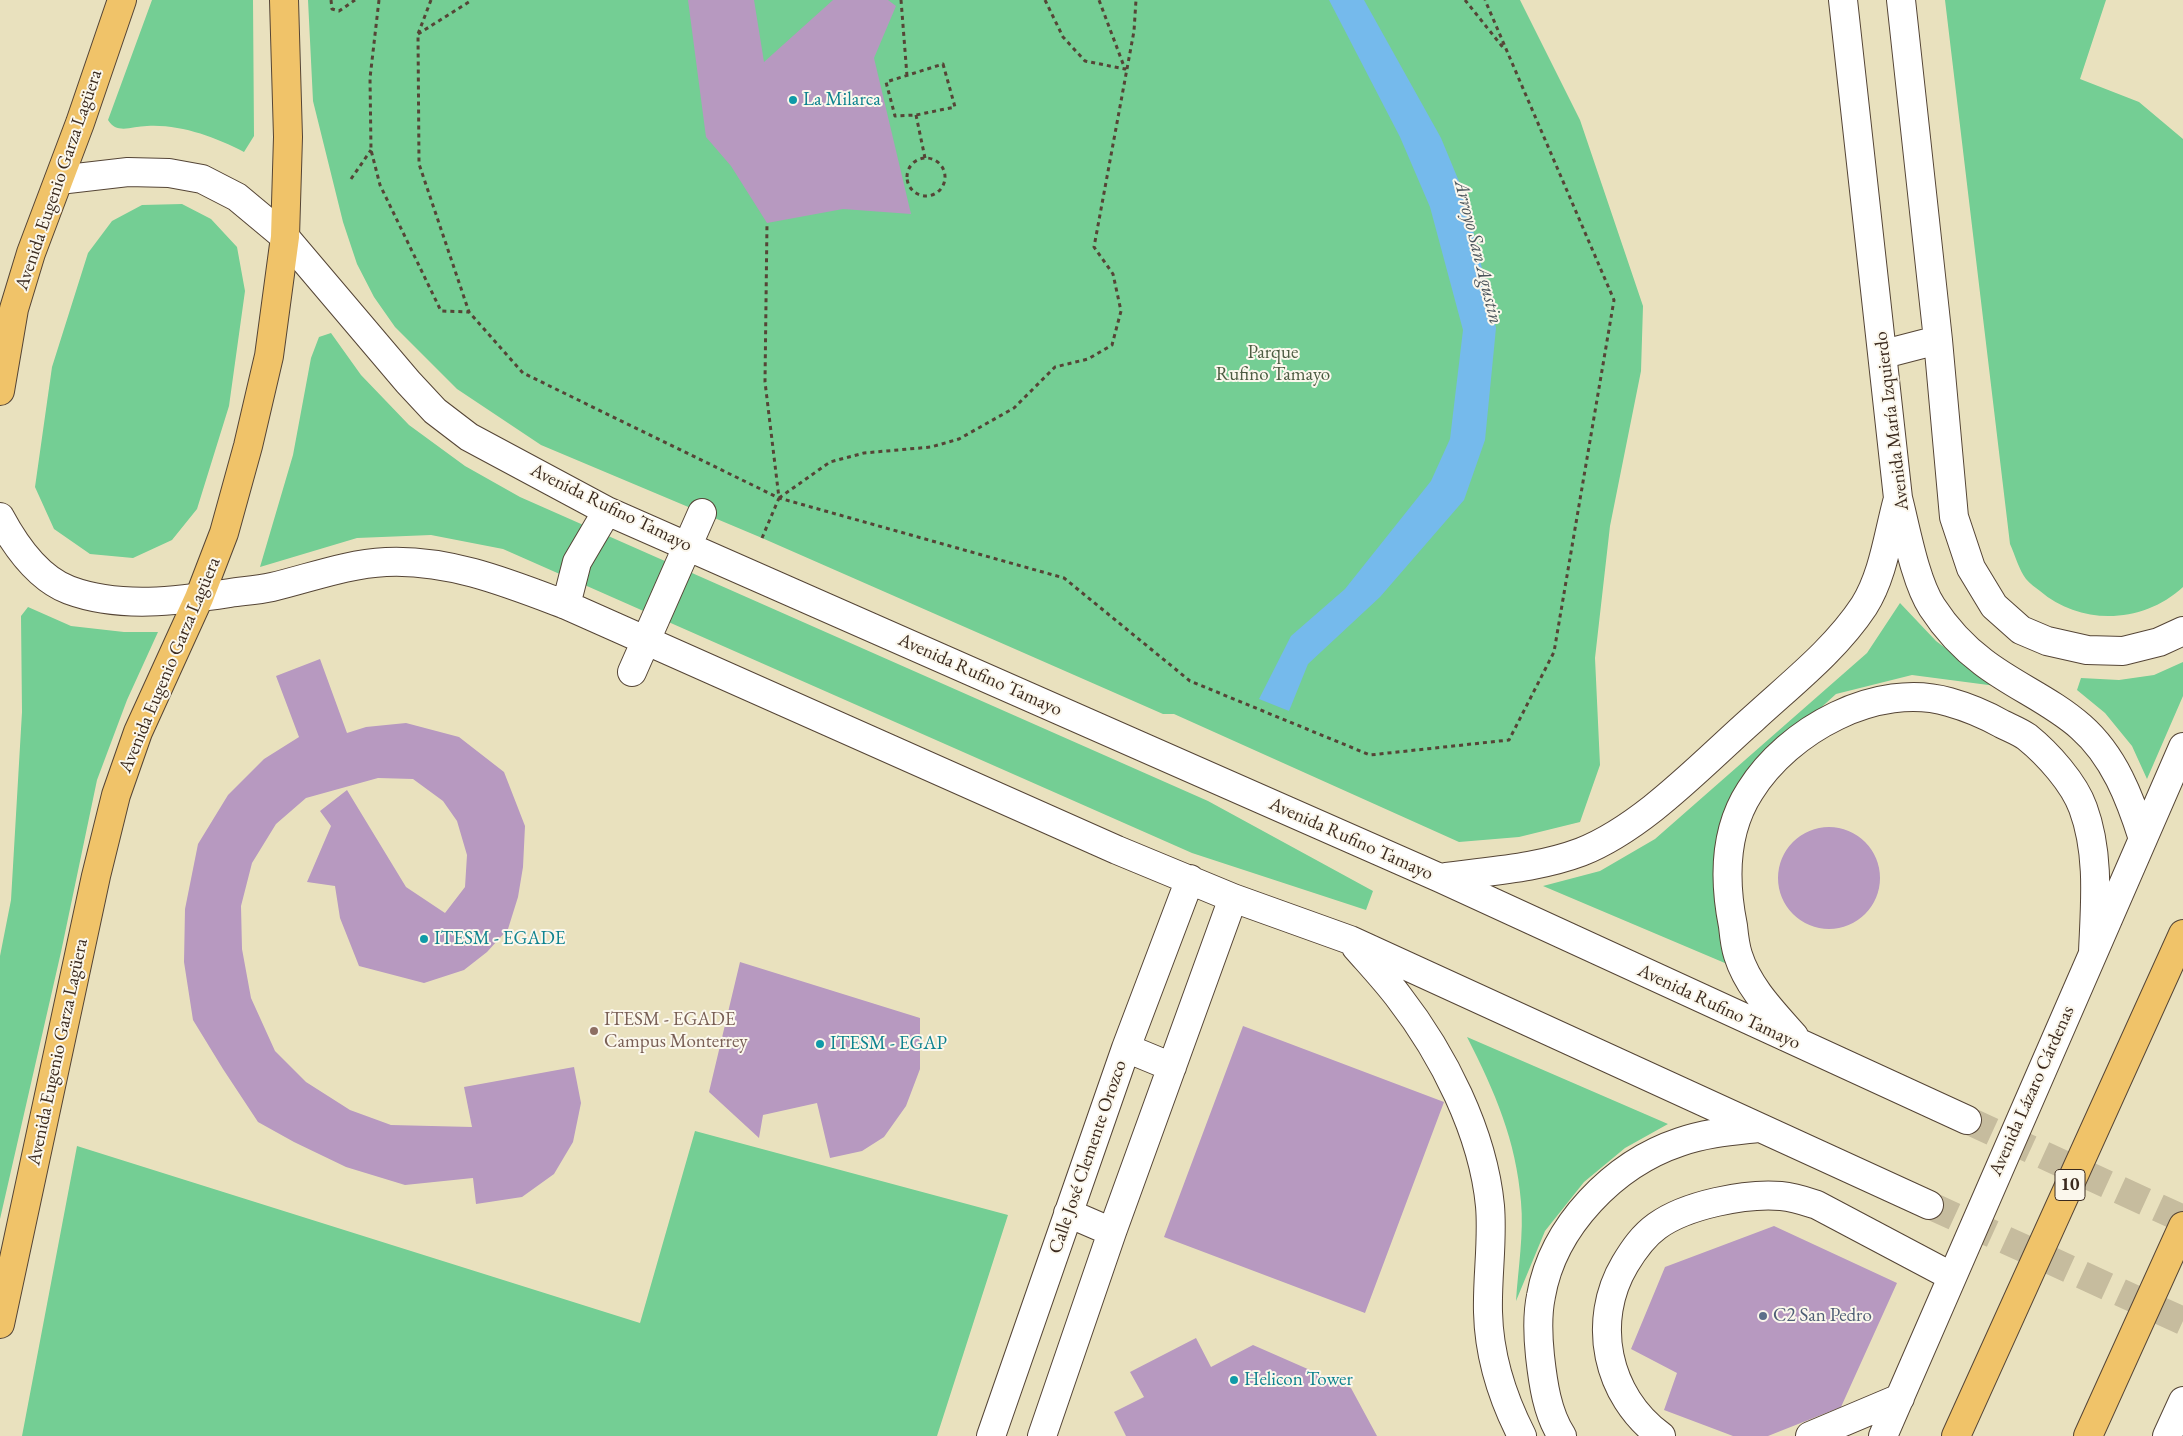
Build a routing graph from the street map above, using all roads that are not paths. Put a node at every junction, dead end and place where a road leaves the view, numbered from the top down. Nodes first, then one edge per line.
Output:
1 (122, 0) edge
2 (284, 0) edge
3 (1843, 0) edge
4 (1901, 0) edge
5 (59, 180) junction
6 (286, 237) junction
7 (1938, 340) junction
8 (1884, 354) junction
9 (0, 391) edge
10 (1898, 498) junction
11 (607, 511) junction
12 (702, 514) dead end
13 (0, 518) edge
14 (687, 546) junction
15 (199, 598) junction
16 (566, 605) junction
17 (2183, 631) edge
18 (646, 640) junction
19 (632, 672) dead end
20 (2183, 747) edge
21 (2143, 839) junction
22 (1440, 878) junction
23 (1190, 879) junction
24 (1233, 898) junction
25 (2183, 934) edge
26 (1350, 940) junction
27 (2093, 952) junction
28 (1801, 1044) junction
29 (1126, 1048) junction
30 (1172, 1067) junction
31 (1967, 1120) tunnel mouth
32 (1760, 1128) junction
33 (1929, 1205) tunnel mouth
34 (1068, 1213) junction
35 (2183, 1226) edge
36 (1112, 1232) junction
37 (1952, 1276) junction
38 (0, 1324) edge
39 (1900, 1398) junction
40 (2183, 1402) edge
41 (991, 1436) edge
42 (1042, 1436) edge
43 (1522, 1436) edge
44 (1562, 1436) edge
45 (1661, 1436) edge
46 (1810, 1436) edge
47 (1883, 1436) edge
48 (1956, 1436) edge
49 (2088, 1436) edge
50 (2167, 1436) edge

1 - 5 main road, Avenida Eugenio Garza Lagüera
2 - 6 main road, Avenida Eugenio Garza Lagüera
3 - 8 street, Avenida María Izquierdo
4 - 7 street
5 - 6 street, Avenida Rufino Tamayo
5 - 9 main road, Avenida Eugenio Garza Lagüera
6 - 11 street, Avenida Rufino Tamayo
6 - 15 main road, Avenida Eugenio Garza Lagüera
7 - 8 street
7 - 17 street
8 - 10 street, Avenida María Izquierdo
10 - 21 street, Avenida María Izquierdo
10 - 22 street
11 - 14 street, Avenida Rufino Tamayo
11 - 16 street
12 - 14 street
13 - 15 street
14 - 18 street
14 - 22 street, Avenida Rufino Tamayo
15 - 16 street
15 - 38 main road, Avenida Eugenio Garza Lagüera
16 - 18 street
18 - 19 street
18 - 23 street
20 - 21 street, Avenida Lázaro Cárdenas
21 - 27 street, Avenida Lázaro Cárdenas
22 - 28 street, Avenida Rufino Tamayo
23 - 24 street
23 - 29 street, Calle José Clemente Orozco
24 - 26 street
24 - 30 street
25 - 48 main road, 10
26 - 32 street
26 - 43 street
27 - 28 street
27 - 37 street, Avenida Lázaro Cárdenas
28 - 31 street, Avenida Rufino Tamayo
29 - 30 street
29 - 34 street, Calle José Clemente Orozco
30 - 36 street
32 - 33 street
32 - 44 street
34 - 36 street
34 - 41 street, Calle José Clemente Orozco
35 - 49 main road
36 - 42 street
37 - 39 street, Avenida Lázaro Cárdenas
37 - 45 street
39 - 46 street
39 - 47 street, Avenida Lázaro Cárdenas
40 - 50 street

